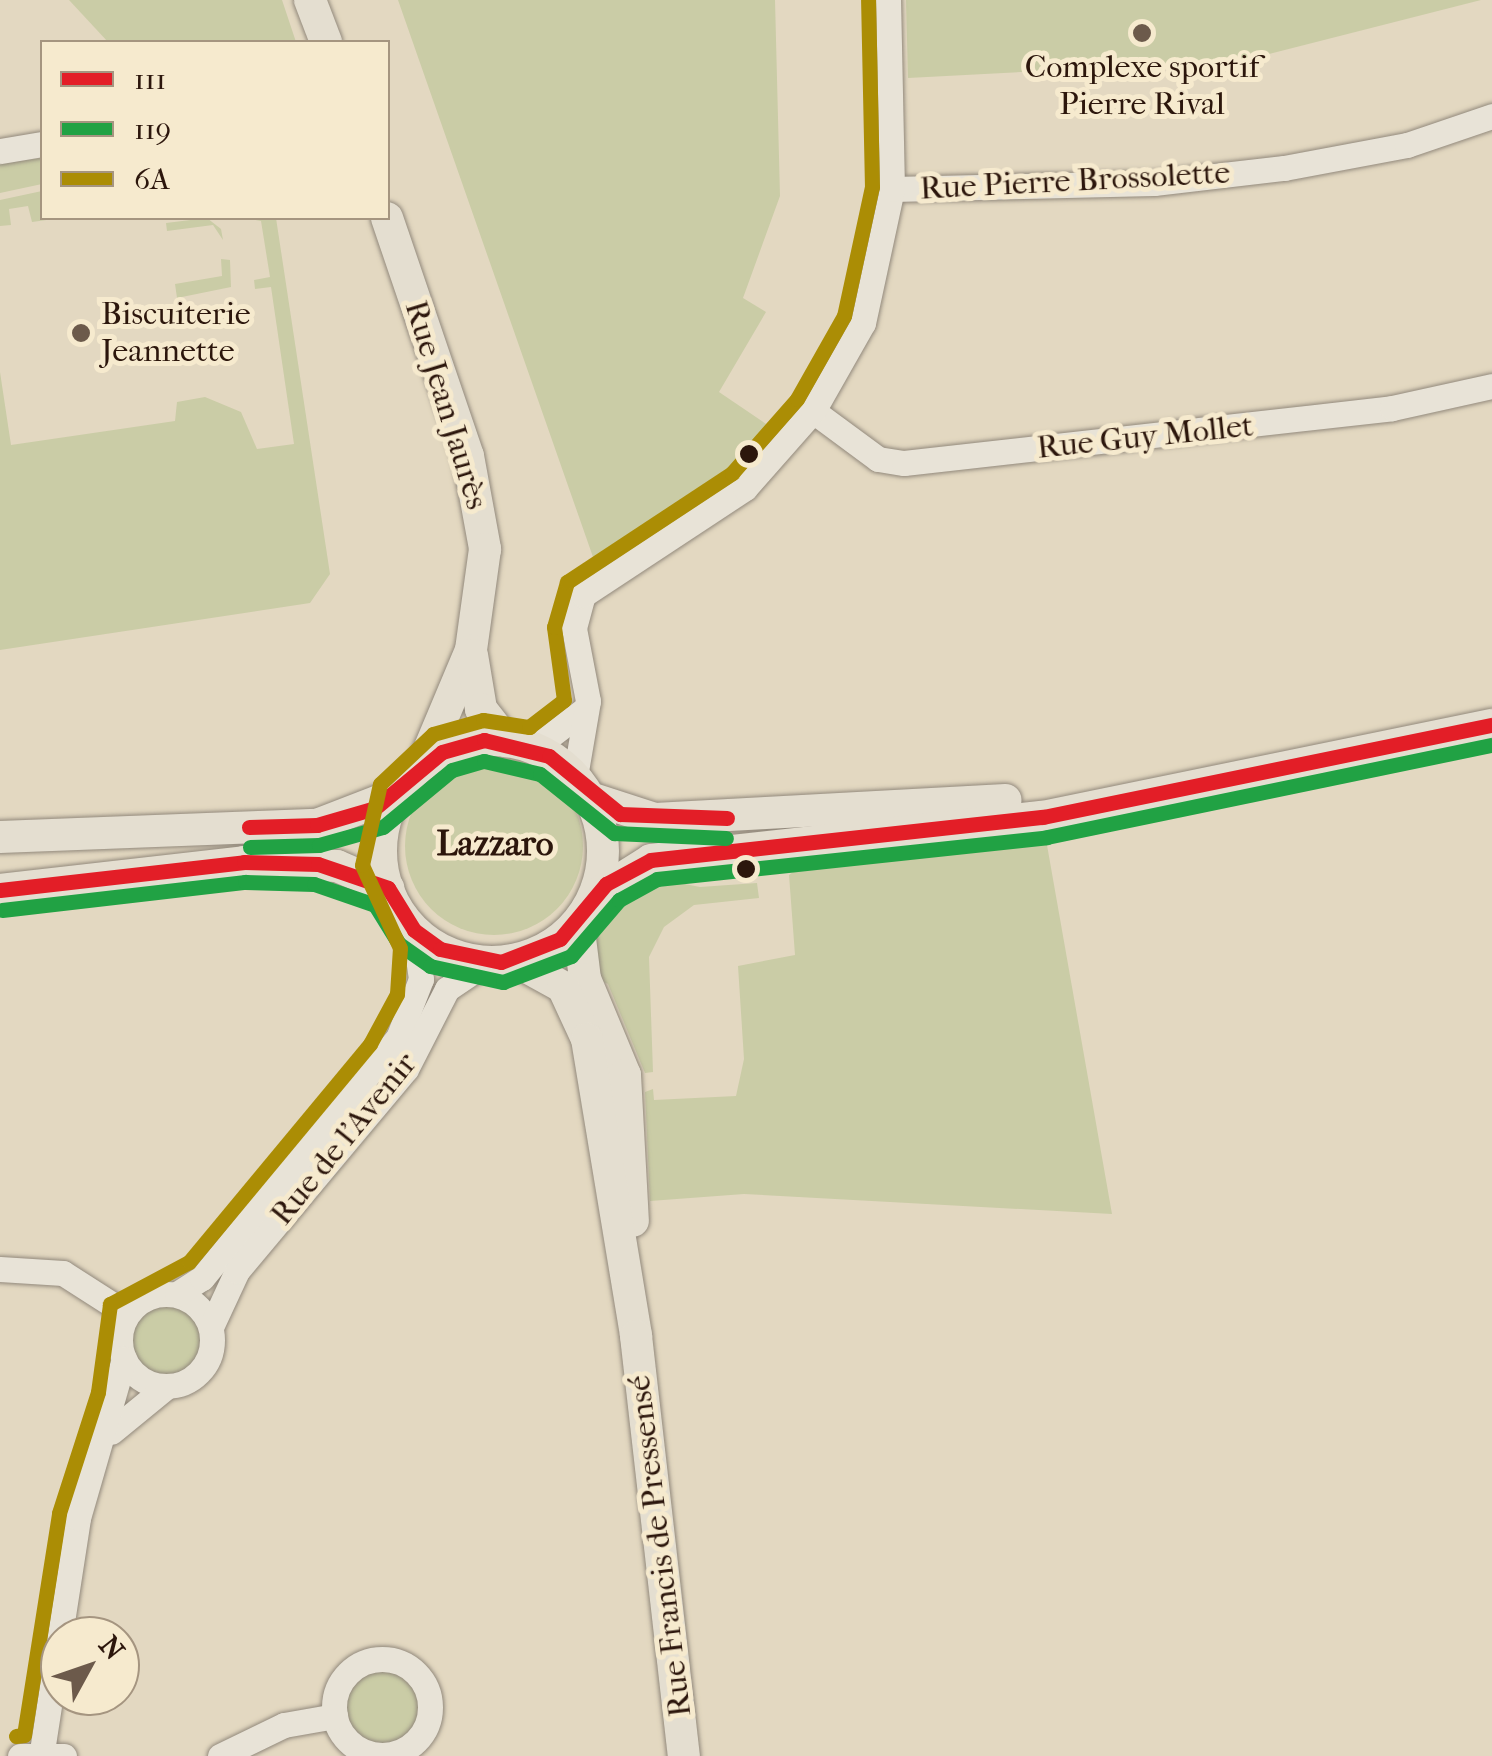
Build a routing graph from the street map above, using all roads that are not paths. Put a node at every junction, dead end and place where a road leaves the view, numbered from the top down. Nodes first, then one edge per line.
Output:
1 (310, 0) edge
2 (888, 0) edge
3 (325, 40) edge
4 (1492, 116) edge
5 (40, 144) edge
6 (0, 151) edge
7 (892, 189) junction
8 (388, 220) edge
9 (1492, 386) edge
10 (814, 411) junction
11 (471, 650) junction
12 (585, 709) junction
13 (1492, 726) edge
14 (520, 744) junction
15 (423, 764) junction
16 (1200, 785) junction
17 (582, 787) junction
18 (397, 794) junction
19 (0, 837) edge
20 (388, 888) junction
21 (0, 890) edge
22 (586, 909) junction
23 (414, 930) junction
24 (501, 961) junction
25 (0, 1269) edge
26 (176, 1294) junction
27 (127, 1314) junction
28 (211, 1327) junction
29 (636, 1336) junction
30 (124, 1359) junction
31 (166, 1387) junction
32 (104, 1440) junction
33 (335, 1716) dead end
34 (42, 1754) edge
35 (220, 1756) edge
36 (684, 1756) edge

1 - 3 main road
2 - 7 street
4 - 7 street, Rue Pierre Brossolette
5 - 6 street
7 - 10 street
8 - 11 main road, Rue Jean Jaurès
9 - 10 street, Rue Guy Mollet
10 - 12 street
11 - 14 main road
11 - 15 main road, Rue Jean Jaurès
12 - 14 street
12 - 17 street
13 - 16 main road
14 - 15 main road
14 - 17 main road
15 - 18 main road
16 - 17 main road
16 - 22 main road
17 - 22 main road
18 - 19 main road
18 - 20 main road
20 - 21 main road
20 - 23 main road
22 - 24 main road
22 - 29 main road
23 - 24 main road
23 - 26 street, Rue de l'Avenir
24 - 28 street, Rue de l'Avenir
24 - 29 main road
25 - 27 street
26 - 27 street
26 - 28 street
27 - 30 street
28 - 31 street
29 - 36 main road, Rue Francis de Pressensé
30 - 31 street
30 - 32 street
31 - 32 street
32 - 34 street
33 - 35 street

